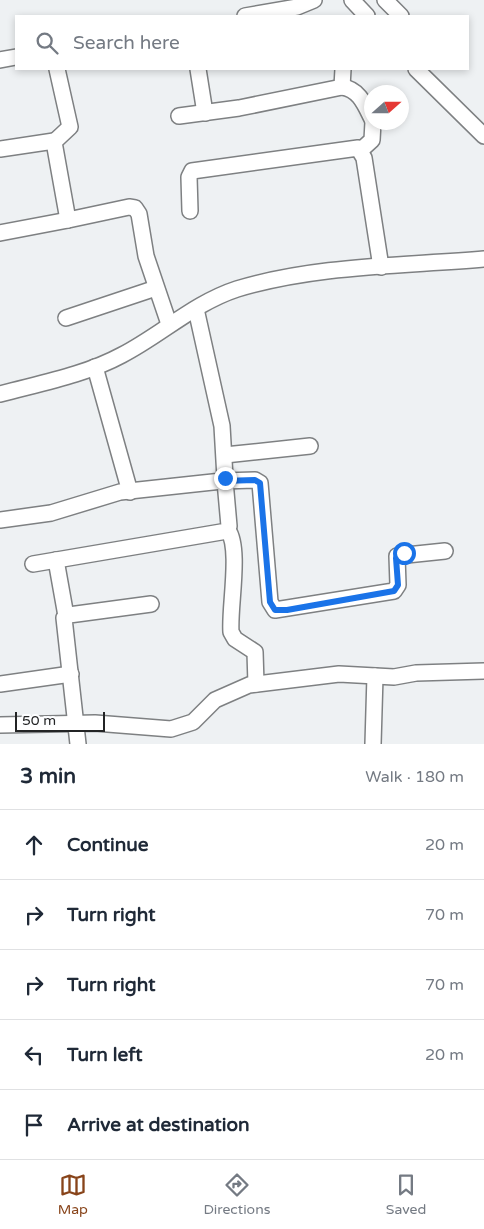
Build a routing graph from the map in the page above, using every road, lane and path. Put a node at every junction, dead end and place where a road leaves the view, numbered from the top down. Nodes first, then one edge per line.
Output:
1 (314, 0) edge
2 (352, 0) edge
3 (385, 0) edge
4 (301, 12) edge
5 (259, 15) edge
6 (366, 15) edge
7 (400, 15) edge
8 (15, 57) edge
9 (0, 60) edge
10 (57, 70) edge
11 (198, 70) edge
12 (343, 70) edge
13 (417, 70) edge
14 (342, 86) junction
15 (364, 106) edge
16 (205, 113) junction
17 (179, 116) dead end
18 (372, 130) edge
19 (484, 136) edge
20 (54, 141) junction
21 (0, 149) edge
22 (362, 150) junction
23 (190, 211) dead end
24 (68, 220) junction
25 (0, 233) edge
26 (484, 259) edge
27 (380, 267) junction
28 (156, 288) junction
29 (196, 309) junction
30 (66, 318) dead end
31 (169, 324) junction
32 (96, 367) junction
33 (0, 394) edge
34 (310, 446) dead end
35 (225, 455) junction
36 (224, 481) junction
37 (130, 492) junction
38 (0, 520) edge
39 (228, 530) junction
40 (445, 551) dead end
41 (56, 560) junction
42 (33, 564) dead end
43 (151, 604) dead end
44 (66, 616) junction
45 (484, 671) edge
46 (71, 674) junction
47 (375, 676) junction
48 (0, 684) edge
49 (256, 684) junction
50 (74, 724) junction
51 (0, 725) edge
52 (78, 744) edge
53 (373, 744) edge

1 - 4 street
2 - 6 street
3 - 7 street
4 - 5 street
8 - 9 street
10 - 20 street
11 - 16 street
12 - 14 street
13 - 19 street
14 - 15 street
14 - 16 street
16 - 17 street
18 - 22 street
20 - 21 street
20 - 24 street
22 - 23 street
22 - 27 street
24 - 25 street
24 - 28 street
26 - 27 street
27 - 29 street
28 - 30 street
28 - 31 street
29 - 31 street
29 - 35 street
31 - 32 street
32 - 33 street
32 - 37 street
34 - 35 street
35 - 36 street
36 - 37 street
36 - 39 street
36 - 40 street
37 - 38 street
39 - 41 street
39 - 49 street
41 - 42 street
41 - 44 street
43 - 44 street
44 - 46 street
45 - 47 street
46 - 48 street
46 - 50 street
47 - 49 street
47 - 53 street
49 - 50 street
50 - 51 street
50 - 52 street

